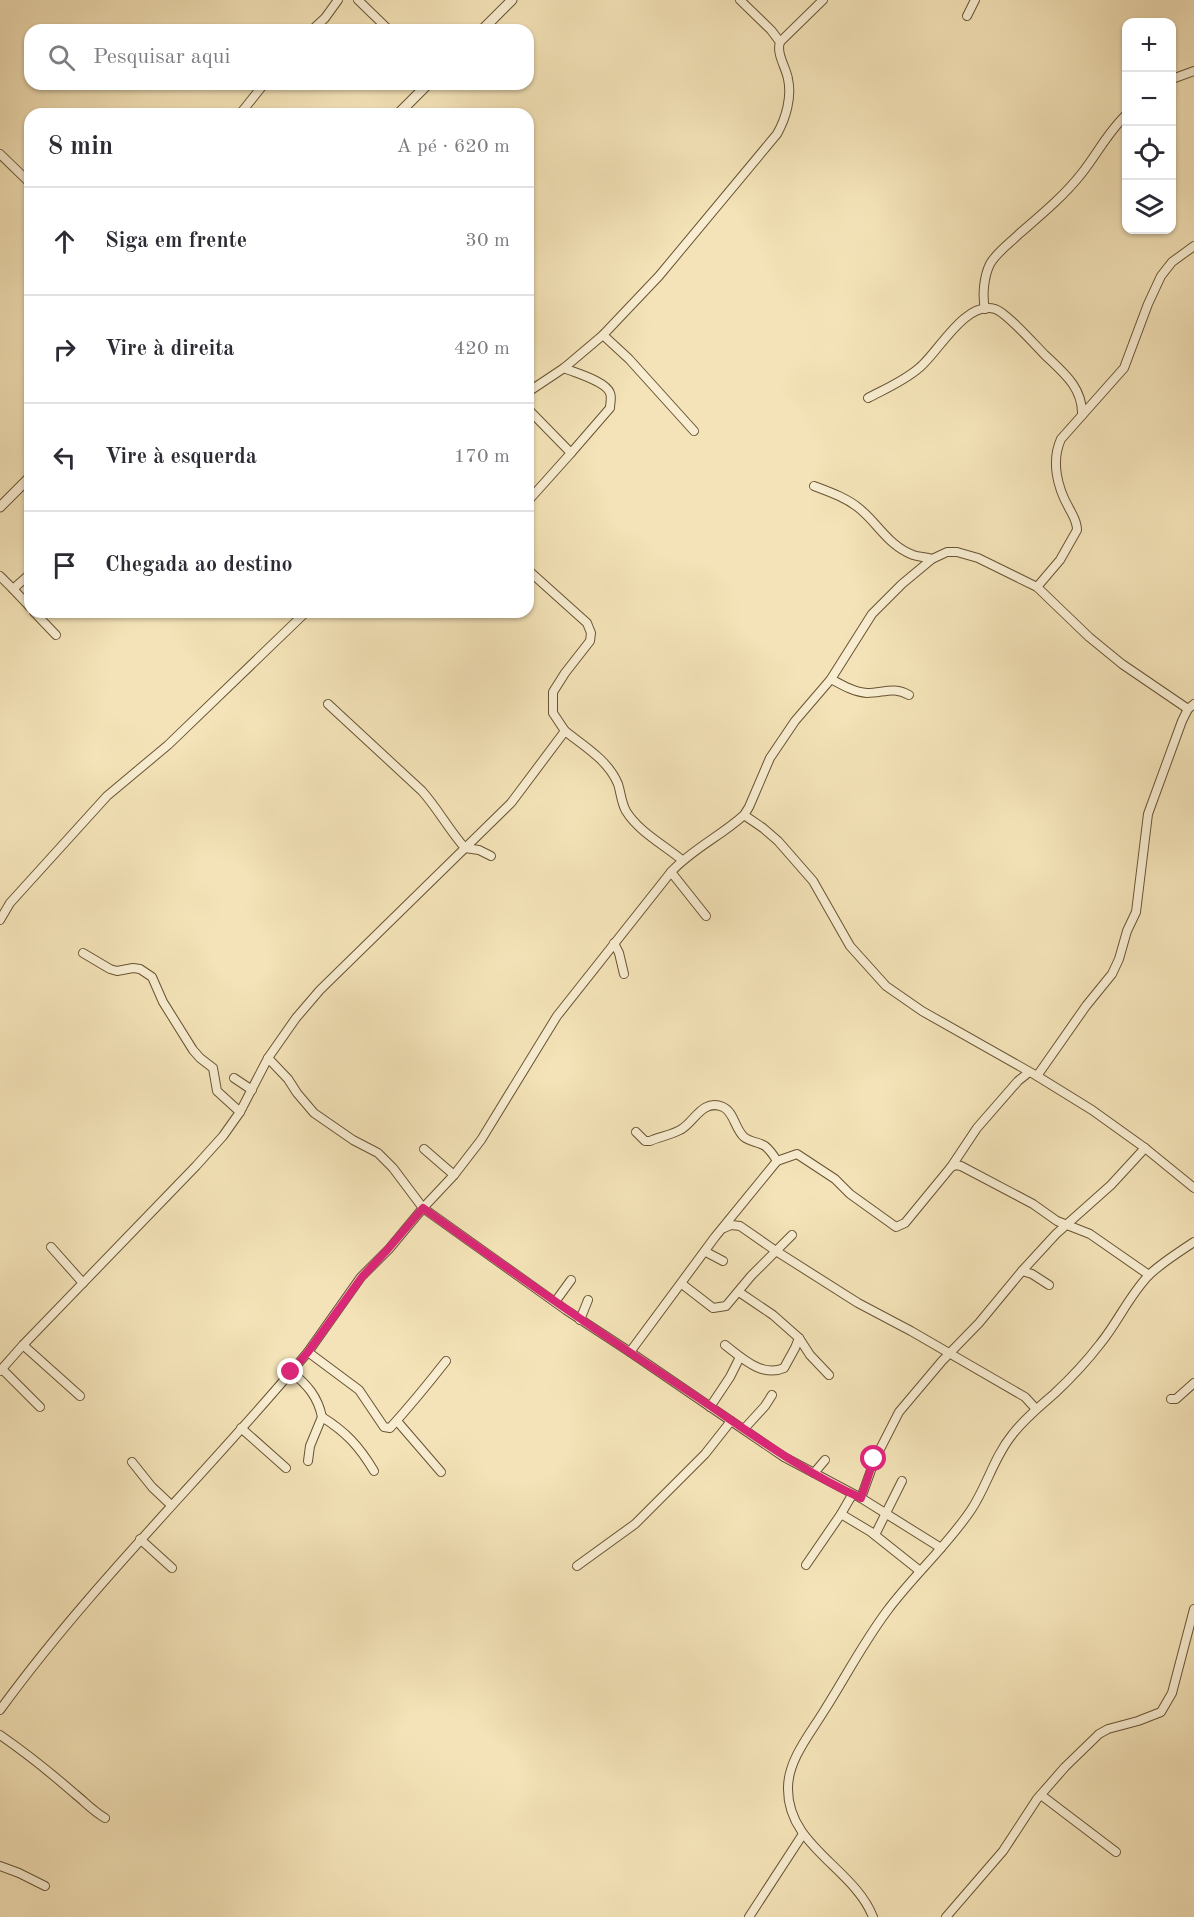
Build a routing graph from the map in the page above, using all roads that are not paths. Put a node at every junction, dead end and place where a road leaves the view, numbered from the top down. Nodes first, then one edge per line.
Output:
1 (338, 0) edge
2 (358, 0) edge
3 (512, 0) edge
4 (740, 0) edge
5 (823, 0) edge
6 (975, 0) edge
7 (967, 16) dead end
8 (318, 24) edge
9 (383, 24) edge
10 (488, 24) edge
11 (780, 42) junction
12 (1194, 71) edge
13 (1176, 78) edge
14 (259, 90) edge
15 (422, 90) edge
16 (245, 108) edge
17 (404, 108) edge
18 (1122, 119) edge
19 (0, 154) edge
20 (24, 174) edge
21 (1194, 246) edge
22 (985, 309) junction
23 (603, 336) junction
24 (564, 368) junction
25 (534, 388) edge
26 (868, 398) dead end
27 (534, 415) edge
28 (1082, 415) junction
29 (694, 431) dead end
30 (571, 453) junction
31 (24, 483) edge
32 (814, 486) dead end
33 (534, 494) edge
34 (0, 507) edge
35 (915, 556) junction
36 (932, 559) junction
37 (919, 569) junction
38 (534, 575) edge
39 (0, 576) edge
40 (24, 579) edge
41 (1037, 588) junction
42 (13, 589) junction
43 (24, 601) edge
44 (40, 618) edge
45 (300, 618) edge
46 (56, 635) dead end
47 (831, 678) junction
48 (909, 695) dead end
49 (328, 704) dead end
50 (1191, 707) edge
51 (566, 731) junction
52 (744, 815) junction
53 (465, 848) junction
54 (491, 856) dead end
55 (682, 860) junction
56 (670, 873) junction
57 (705, 915) dead end
58 (0, 920) edge
59 (614, 943) junction
60 (83, 953) dead end
61 (624, 974) dead end
62 (268, 1058) junction
63 (1032, 1075) junction
64 (234, 1078) dead end
65 (252, 1090) junction
66 (240, 1112) junction
67 (636, 1132) dead end
68 (1145, 1148) junction
69 (424, 1149) dead end
70 (777, 1161) junction
71 (951, 1167) junction
72 (454, 1175) junction
73 (1194, 1188) edge
74 (423, 1208) junction
75 (738, 1211) junction
76 (1067, 1224) junction
77 (740, 1226) junction
78 (724, 1228) junction
79 (792, 1235) dead end
80 (1194, 1242) edge
81 (51, 1247) dead end
82 (776, 1251) junction
83 (706, 1252) junction
84 (723, 1261) dead end
85 (1022, 1271) junction
86 (1149, 1275) junction
87 (571, 1280) dead end
88 (83, 1282) junction
89 (682, 1284) junction
90 (1049, 1285) dead end
91 (739, 1292) junction
92 (588, 1300) dead end
93 (555, 1302) junction
94 (580, 1320) junction
95 (799, 1338) junction
96 (23, 1345) junction
97 (724, 1345) dead end
98 (937, 1347) junction
99 (308, 1352) junction
100 (630, 1352) junction
101 (949, 1354) junction
102 (740, 1357) junction
103 (446, 1361) dead end
104 (942, 1361) junction
105 (1, 1370) edge
106 (291, 1372) junction
107 (829, 1375) dead end
108 (1194, 1383) edge
109 (772, 1395) dead end
110 (80, 1396) dead end
111 (1171, 1399) dead end
112 (40, 1407) dead end
113 (710, 1407) junction
114 (1036, 1408) junction
115 (322, 1417) junction
116 (397, 1421) junction
117 (731, 1421) junction
118 (242, 1428) junction
119 (744, 1429) junction
120 (825, 1460) dead end
121 (308, 1461) dead end
122 (132, 1462) dead end
123 (286, 1468) dead end
124 (374, 1471) dead end
125 (441, 1472) dead end
126 (814, 1473) junction
127 (902, 1481) dead end
128 (852, 1495) junction
129 (861, 1498) junction
130 (171, 1505) junction
131 (842, 1514) junction
132 (887, 1514) junction
133 (875, 1535) junction
134 (140, 1539) junction
135 (941, 1548) junction
136 (806, 1565) dead end
137 (577, 1566) dead end
138 (172, 1568) dead end
139 (920, 1571) junction
140 (1194, 1609) edge
141 (1191, 1631) edge
142 (0, 1710) edge
143 (0, 1736) edge
144 (1041, 1795) junction
145 (105, 1818) dead end
146 (803, 1834) junction
147 (1116, 1852) dead end
148 (0, 1866) edge
149 (45, 1886) dead end
150 (749, 1917) edge
151 (873, 1917) edge
152 (946, 1917) edge

1 - 8 street
2 - 9 street
3 - 10 street
4 - 11 street
5 - 11 street
6 - 7 street
11 - 23 street
12 - 13 street
14 - 16 street
15 - 17 street
18 - 22 street
19 - 20 street
21 - 28 street
22 - 26 street
22 - 28 street
23 - 24 street
23 - 29 street
24 - 25 street
24 - 30 street
27 - 30 street
28 - 41 street
30 - 33 street
31 - 34 street
32 - 35 street
35 - 36 street
35 - 37 street
36 - 37 street
36 - 41 street
37 - 47 street
38 - 51 street
39 - 42 street
40 - 42 street
41 - 50 street
42 - 43 street
44 - 46 street
45 - 58 street
47 - 48 street
47 - 52 street
49 - 53 street
50 - 63 street
51 - 53 street
51 - 55 street
52 - 55 street
52 - 63 street
53 - 54 street
53 - 62 street
55 - 56 street
56 - 57 street
56 - 59 street
59 - 61 street
59 - 72 street
60 - 66 street
62 - 65 street
62 - 74 street
63 - 68 street
63 - 71 street
64 - 65 street
65 - 66 street
66 - 88 street
67 - 70 street
68 - 73 street
68 - 76 street
69 - 72 street
70 - 71 street
70 - 75 street
71 - 76 street
72 - 74 street
74 - 93 street
74 - 99 street
75 - 77 street
75 - 78 street
76 - 85 street
76 - 86 street
77 - 78 street
77 - 82 street
78 - 83 street
79 - 82 street
80 - 86 street
81 - 88 street
82 - 91 street
82 - 98 street
83 - 84 street
83 - 89 street
85 - 90 street
85 - 101 street
86 - 114 street
87 - 93 street
88 - 96 street
89 - 91 street
89 - 100 street
91 - 95 street
92 - 94 street
93 - 94 street
94 - 100 street
95 - 102 street
95 - 107 street
96 - 105 street
96 - 110 street
97 - 102 street
98 - 101 street
98 - 104 street
99 - 106 street
99 - 116 street
100 - 113 street
101 - 104 street
101 - 114 street
102 - 113 street
103 - 116 street
104 - 129 street
105 - 112 street
106 - 115 street
106 - 118 street
108 - 111 street
109 - 119 street
113 - 117 street
114 - 135 street
115 - 121 street
115 - 124 street
116 - 125 street
117 - 119 street
117 - 137 street
118 - 123 street
118 - 130 street
119 - 126 street
120 - 126 street
122 - 130 street
126 - 128 street
127 - 132 street
128 - 129 street
128 - 131 street
129 - 132 street
130 - 134 street
131 - 133 street
131 - 136 street
132 - 133 street
132 - 135 street
133 - 139 street
134 - 138 street
134 - 142 street
135 - 139 street
139 - 146 street
140 - 141 street
141 - 144 street
143 - 145 street
144 - 147 street
144 - 152 street
146 - 150 street
146 - 151 street
148 - 149 street

